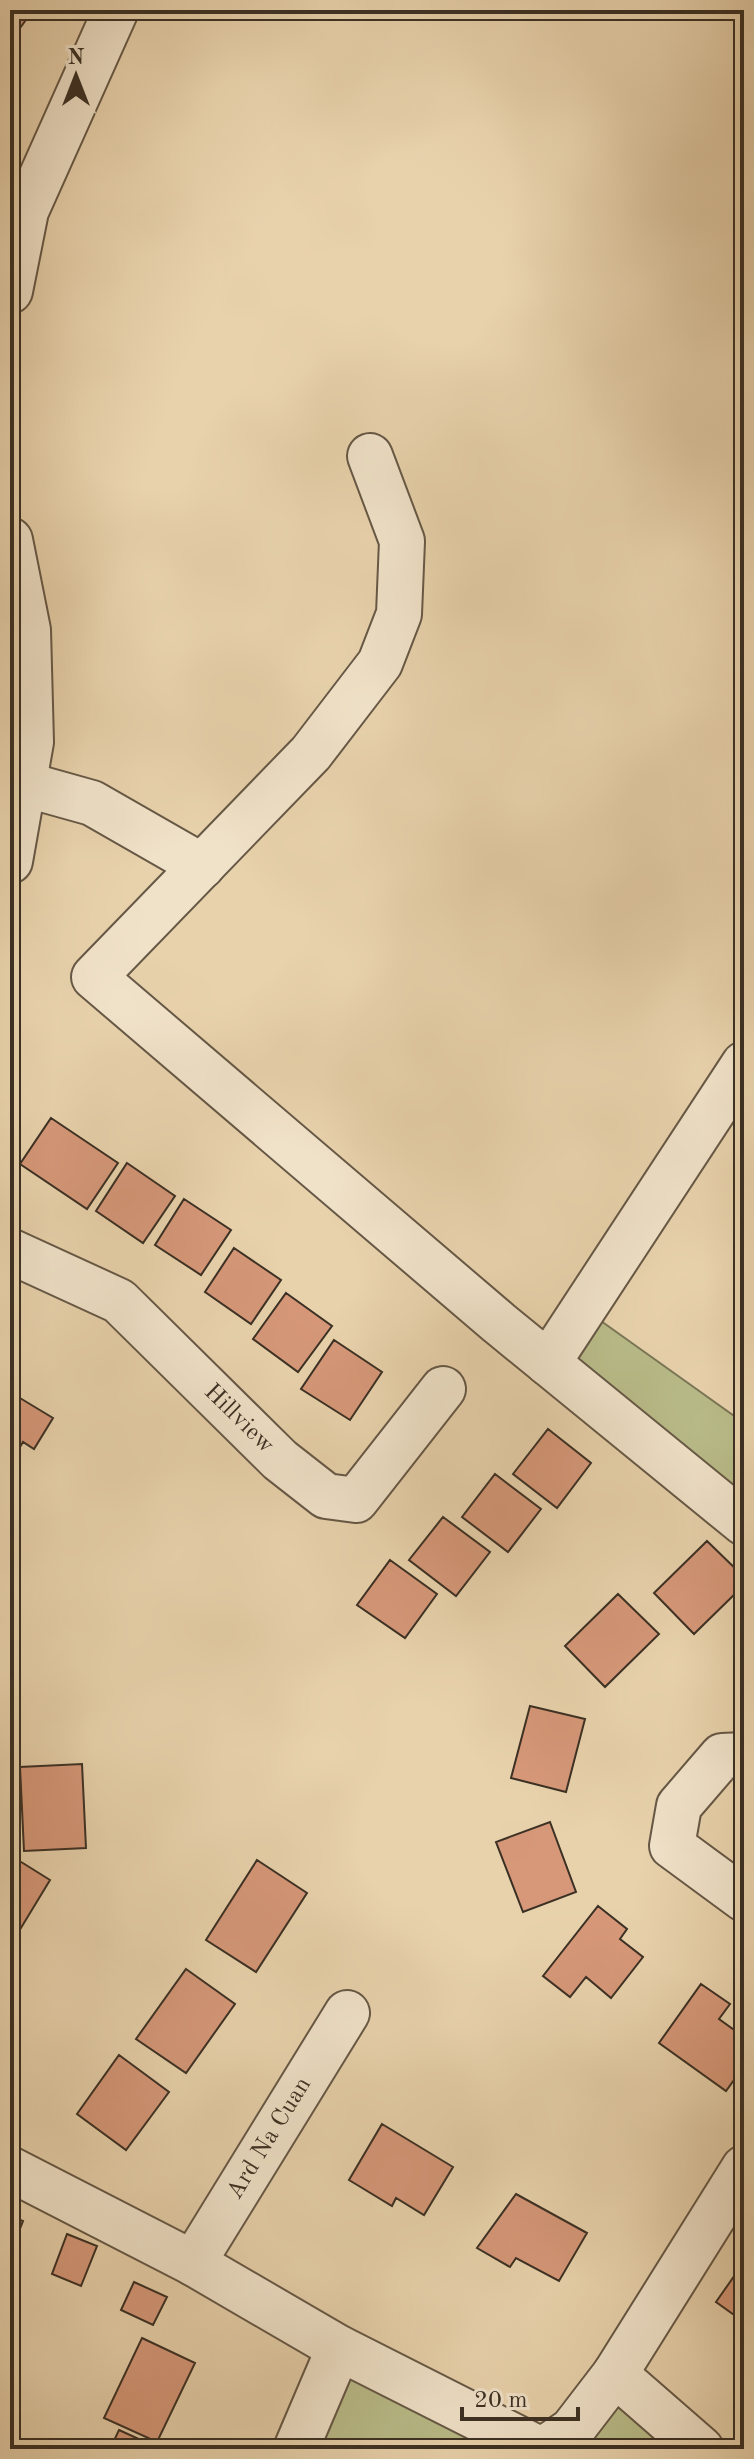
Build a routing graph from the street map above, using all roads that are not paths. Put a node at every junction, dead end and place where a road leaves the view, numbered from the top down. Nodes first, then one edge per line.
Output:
1 (116, 10) edge
2 (18, 210) edge
3 (10, 291) edge
4 (370, 456) dead end
5 (10, 540) edge
6 (24, 784) junction
7 (10, 861) edge
8 (202, 866) junction
9 (744, 1064) edge
10 (10, 1251) edge
11 (548, 1363) junction
12 (443, 1389) dead end
13 (744, 1523) edge
14 (744, 1755) edge
15 (744, 1899) edge
16 (347, 2013) dead end
17 (744, 2168) edge
18 (10, 2169) edge
19 (193, 2263) junction
20 (339, 2348) junction
21 (615, 2374) junction
22 (296, 2449) edge
23 (542, 2449) edge
24 (701, 2449) edge

1 - 2 street
2 - 3 street
4 - 8 street
5 - 6 street
6 - 7 street
6 - 8 street
8 - 11 street
9 - 11 street
10 - 12 street, Hillview
11 - 13 street
14 - 15 street
16 - 19 street, Ard Na Cuan
17 - 21 street
18 - 19 street
19 - 20 street
20 - 22 street
20 - 23 street
21 - 23 street
21 - 24 street

